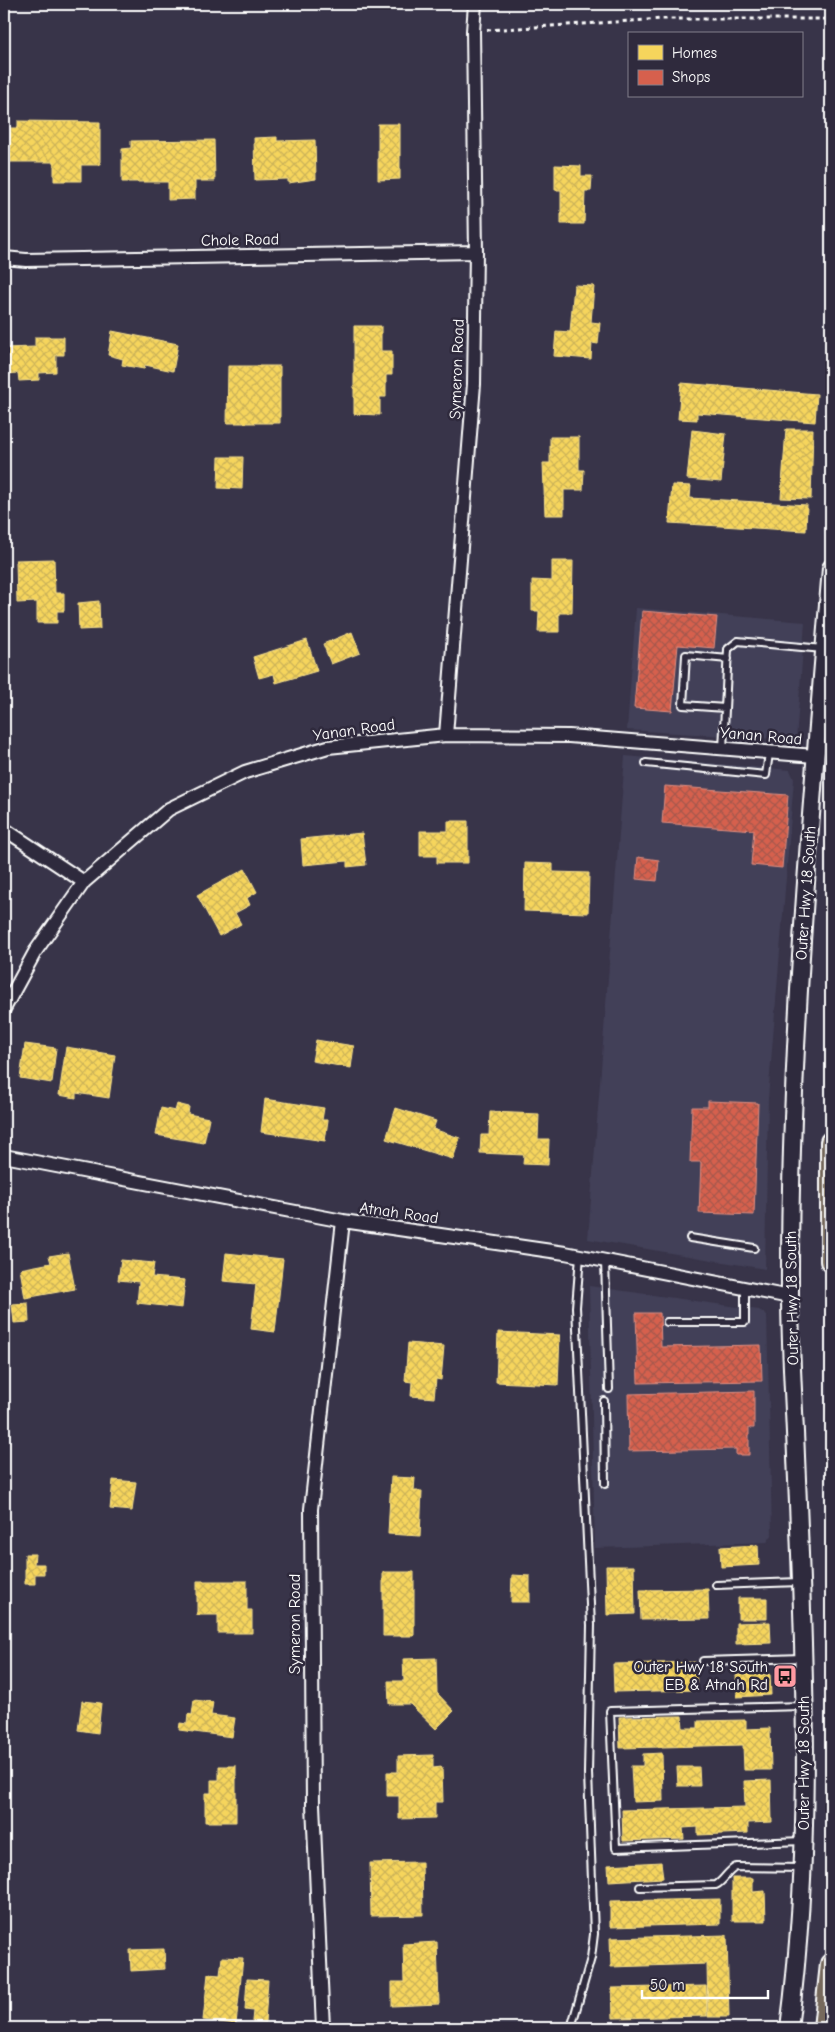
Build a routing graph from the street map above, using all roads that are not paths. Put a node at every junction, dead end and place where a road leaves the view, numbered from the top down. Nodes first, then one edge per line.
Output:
1 (475, 4) edge
2 (476, 252) junction
3 (4, 258) edge
4 (831, 568) edge
5 (824, 649) junction
6 (728, 659) junction
7 (725, 708) junction
8 (446, 735) junction
9 (723, 749) junction
10 (769, 753) junction
11 (815, 756) junction
12 (646, 763) dead end
13 (4, 829) edge
14 (84, 882) junction
15 (4, 1009) edge
16 (831, 1142) edge
17 (4, 1156) edge
18 (343, 1221) junction
19 (690, 1238) dead end
20 (754, 1248) dead end
21 (580, 1256) junction
22 (605, 1261) junction
23 (831, 1261) edge
24 (744, 1288) junction
25 (790, 1297) junction
26 (667, 1322) dead end
27 (610, 1389) dead end
28 (604, 1401) dead end
29 (605, 1484) dead end
30 (801, 1582) junction
31 (716, 1585) dead end
32 (804, 1658) junction
33 (703, 1660) dead end
34 (804, 1706) junction
35 (804, 1840) junction
36 (803, 1868) junction
37 (640, 1887) dead end
38 (831, 1964) edge
39 (323, 2028) edge
40 (571, 2028) edge
41 (788, 2028) edge
42 (824, 2028) edge

1 - 2 street, Symeron Road
2 - 3 street, Chole Road
2 - 8 street, Symeron Road
4 - 5 street, Outer Hwy 18 South
5 - 6 lane
5 - 11 street, Outer Hwy 18 South
6 - 7 lane
6 - 7 lane
7 - 9 lane
8 - 9 street, Yanan Road
8 - 14 street, Yanan Road
9 - 10 street, Yanan Road
10 - 11 street, Yanan Road
10 - 12 lane
11 - 25 street, Outer Hwy 18 South
13 - 14 street
14 - 15 street, Yanan Road
16 - 23 main road
17 - 18 street, Atnah Road
18 - 21 street, Atnah Road
18 - 39 street, Symeron Road
19 - 20 lane
21 - 22 street, Atnah Road
21 - 40 lane
22 - 24 street, Atnah Road
22 - 27 lane
24 - 25 street, Atnah Road
24 - 26 lane
25 - 30 street, Outer Hwy 18 South
28 - 29 lane
30 - 31 lane
30 - 32 street, Outer Hwy 18 South
32 - 33 lane
32 - 34 street, Outer Hwy 18 South
34 - 35 street, Outer Hwy 18 South
34 - 35 lane
35 - 36 street, Outer Hwy 18 South
36 - 37 lane
36 - 41 street, Outer Hwy 18 South
38 - 42 main road

